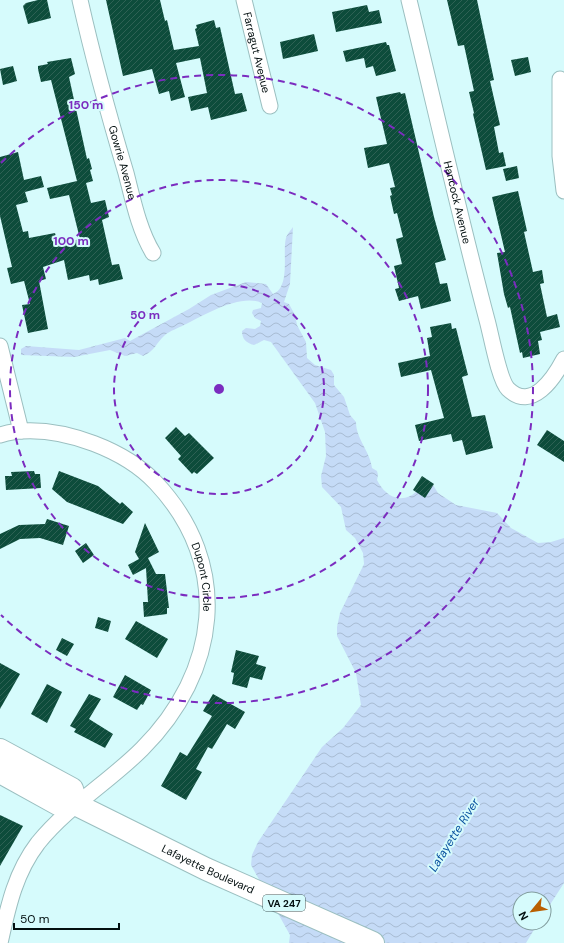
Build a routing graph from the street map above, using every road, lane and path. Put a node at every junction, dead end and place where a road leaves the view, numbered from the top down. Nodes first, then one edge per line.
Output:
1 (80, 0) edge
2 (244, 0) edge
3 (409, 0) edge
4 (560, 79) dead end
5 (270, 106) dead end
6 (564, 191) edge
7 (153, 254) dead end
8 (0, 346) edge
9 (564, 359) edge
10 (21, 430) junction
11 (0, 435) edge
12 (0, 750) edge
13 (0, 772) edge
14 (77, 804) junction
15 (368, 941) edge
16 (0, 943) edge

1 - 7 street, Gowrie Avenue
2 - 5 street, Farragut Avenue
3 - 9 street, Hancock Avenue
4 - 6 street
8 - 10 street
10 - 11 street, Dupont Circle
10 - 14 street, Dupont Circle
12 - 14 main road
13 - 14 main road, Lafayette Boulevard / VA 247
14 - 15 main road, Lafayette Boulevard / VA 247
14 - 16 street, Dupont Circle

